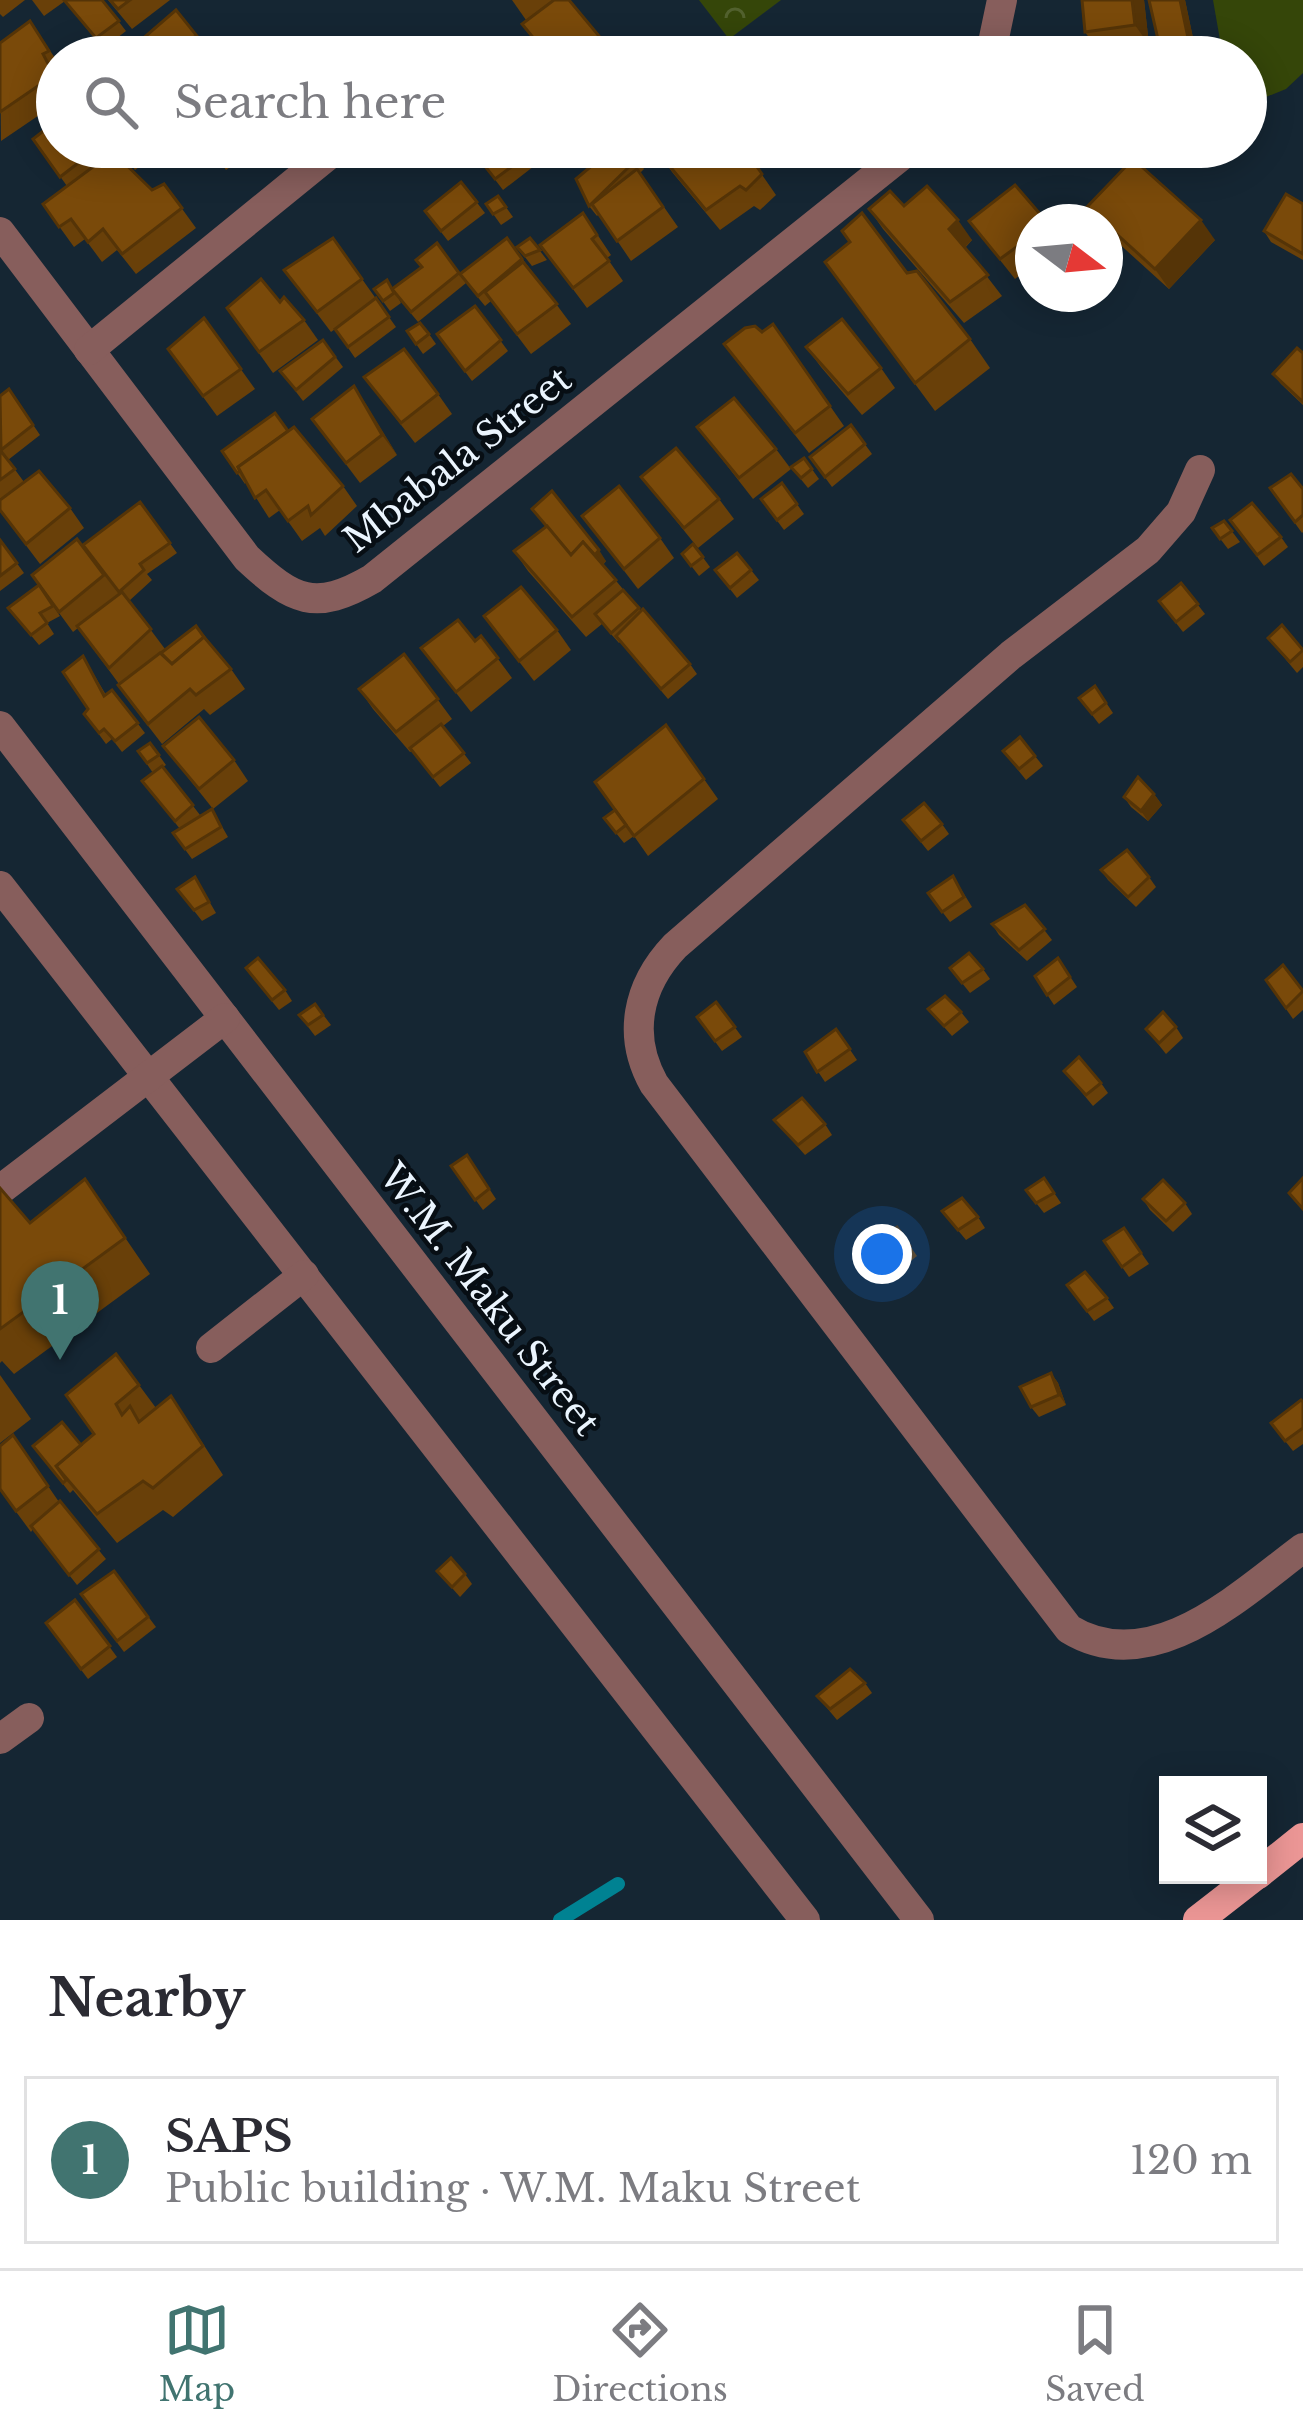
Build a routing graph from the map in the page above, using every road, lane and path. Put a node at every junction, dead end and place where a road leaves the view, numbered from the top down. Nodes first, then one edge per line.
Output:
1 (1002, 0) edge
2 (994, 36) edge
3 (312, 168) edge
4 (886, 168) edge
5 (0, 232) edge
6 (89, 350) junction
7 (1200, 470) dead end
8 (0, 726) edge
9 (0, 886) edge
10 (224, 1018) junction
11 (150, 1077) junction
12 (0, 1190) edge
13 (304, 1275) junction
14 (211, 1348) dead end
15 (1303, 1548) edge
16 (29, 1718) dead end
17 (0, 1739) edge
18 (1303, 1838) edge
19 (1267, 1866) edge
20 (1244, 1884) edge
21 (805, 1920) edge
22 (919, 1920) edge
23 (1198, 1920) edge

1 - 2 street
3 - 6 street
4 - 6 street, Mbabala Street
5 - 6 street, Mbabala Street
7 - 15 street
8 - 10 street, W.M. Maku Street
9 - 11 street
10 - 11 street
10 - 22 street, W.M. Maku Street
11 - 12 street
11 - 13 street
13 - 14 street
13 - 21 street
16 - 17 street
18 - 19 main road
20 - 23 main road

